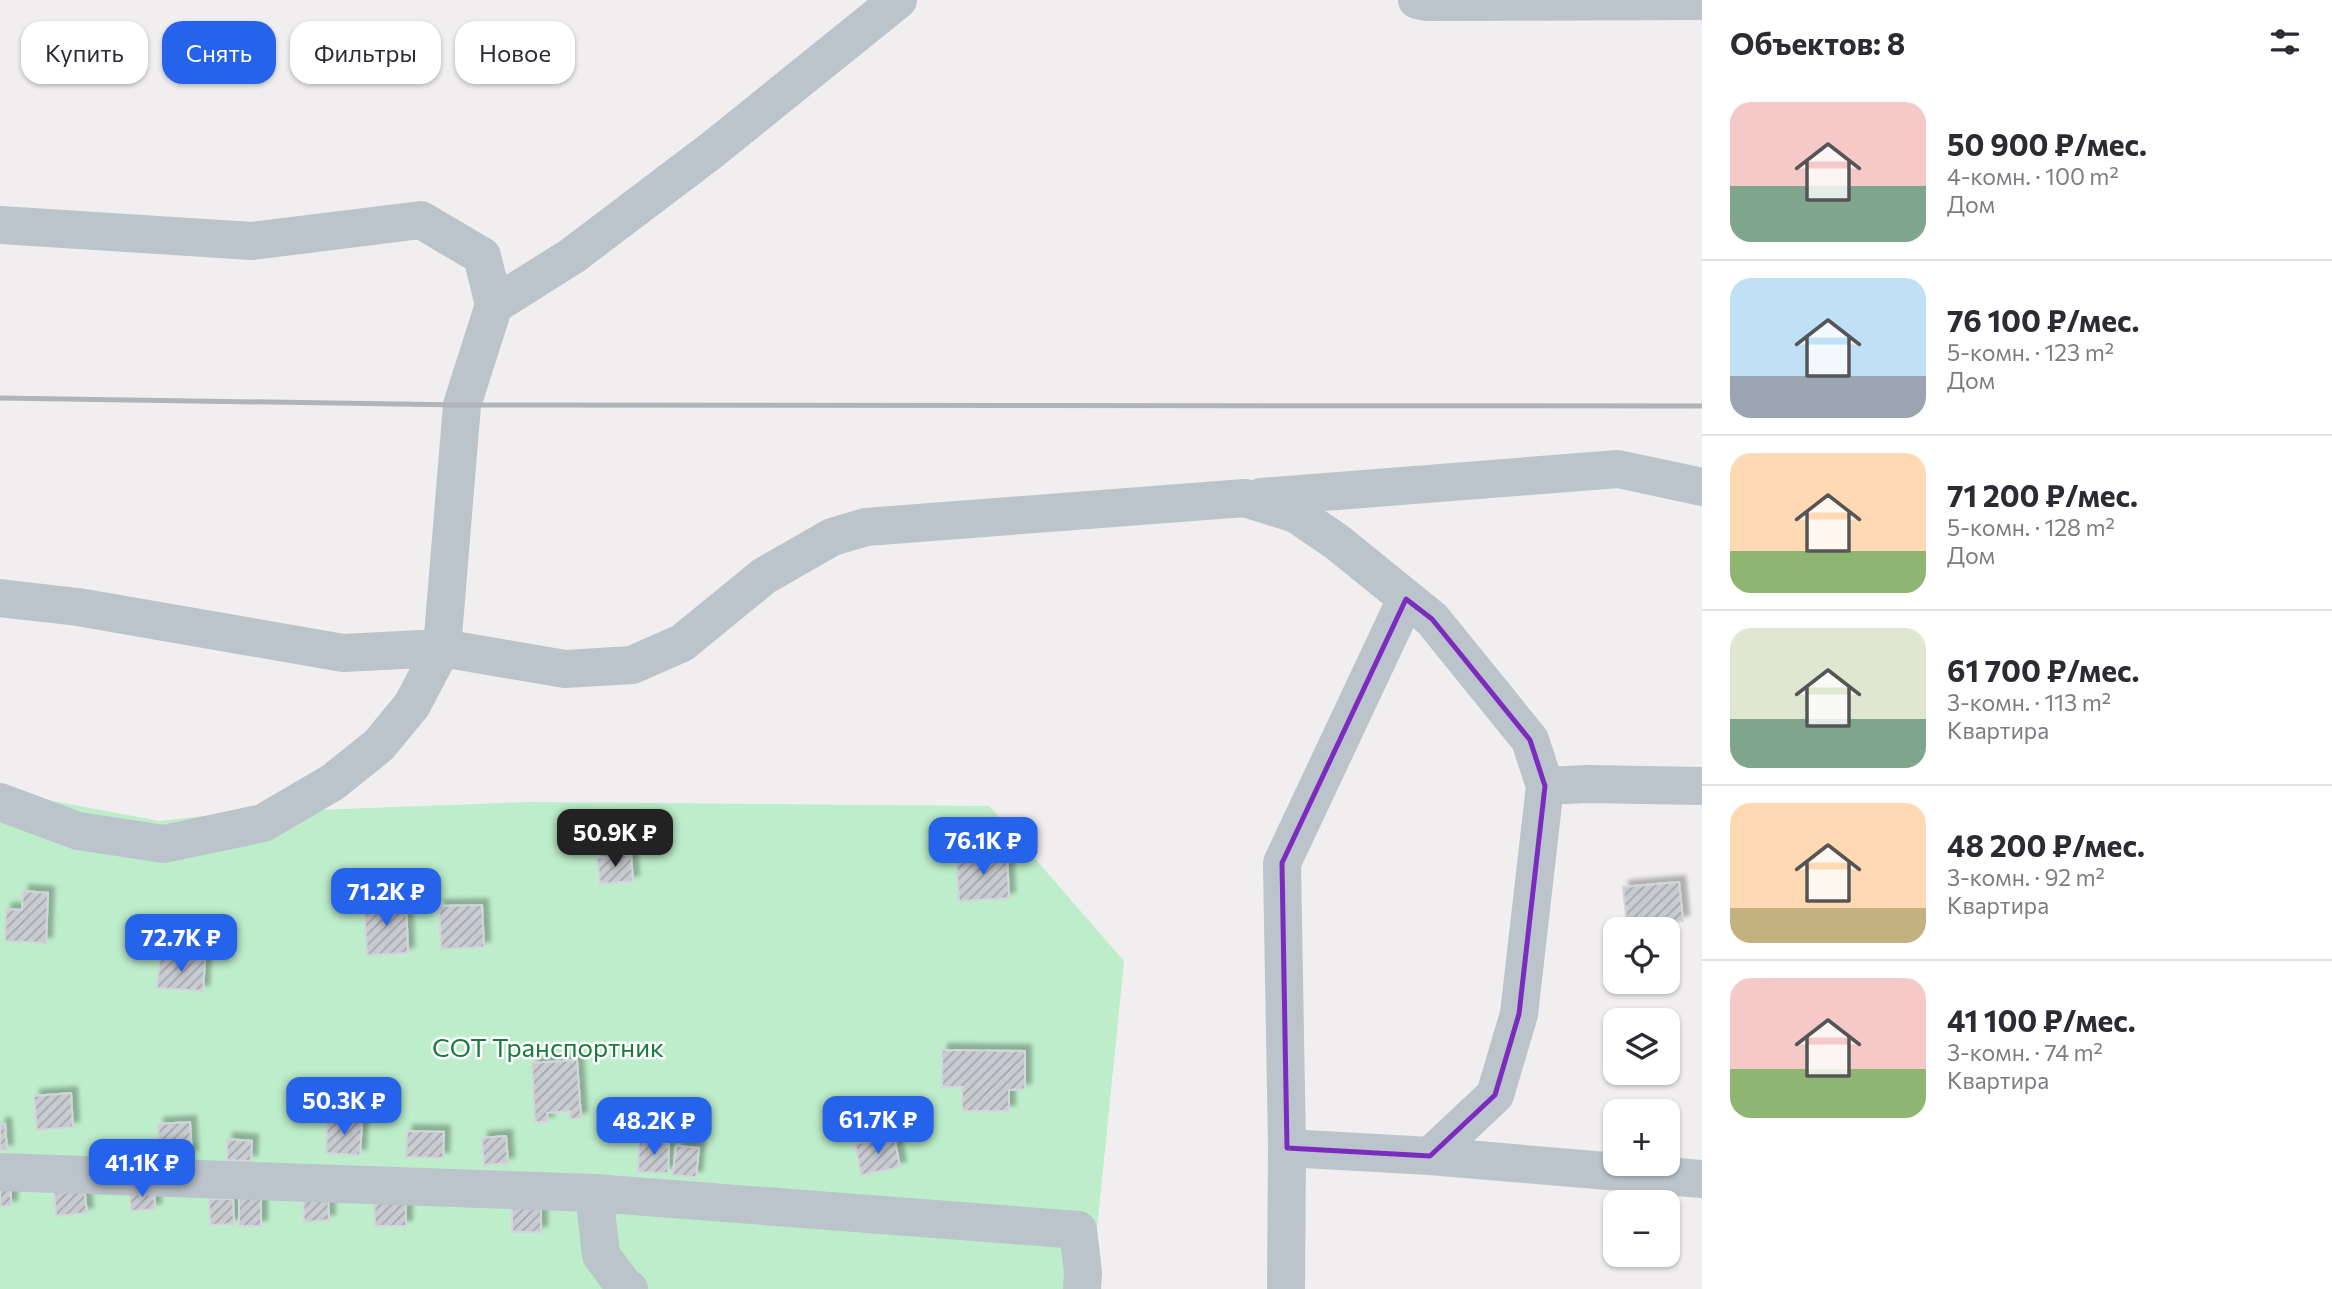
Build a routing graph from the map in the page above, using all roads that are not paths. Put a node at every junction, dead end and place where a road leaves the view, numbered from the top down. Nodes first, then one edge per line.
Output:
1 (898, 0) edge
2 (1417, 0) edge
3 (1702, 1) edge
4 (0, 225) edge
5 (494, 305) junction
6 (1702, 487) edge
7 (1245, 498) junction
8 (0, 598) edge
9 (1406, 599) junction
10 (442, 648) junction
11 (1545, 786) junction
12 (1702, 786) edge
13 (0, 803) edge
14 (1287, 1148) junction
15 (1430, 1156) junction
16 (0, 1172) edge
17 (1702, 1179) edge
18 (594, 1194) junction
19 (629, 1289) edge
20 (1082, 1289) edge
21 (1286, 1289) edge

1 - 5 street
2 - 3 street
4 - 5 street
5 - 10 street
6 - 7 street
7 - 9 street
7 - 10 street
8 - 10 street
9 - 11 street
9 - 14 street
10 - 13 street
11 - 12 street
11 - 15 street
14 - 15 street
14 - 21 street
15 - 17 street
16 - 18 street
18 - 19 street
18 - 20 street

